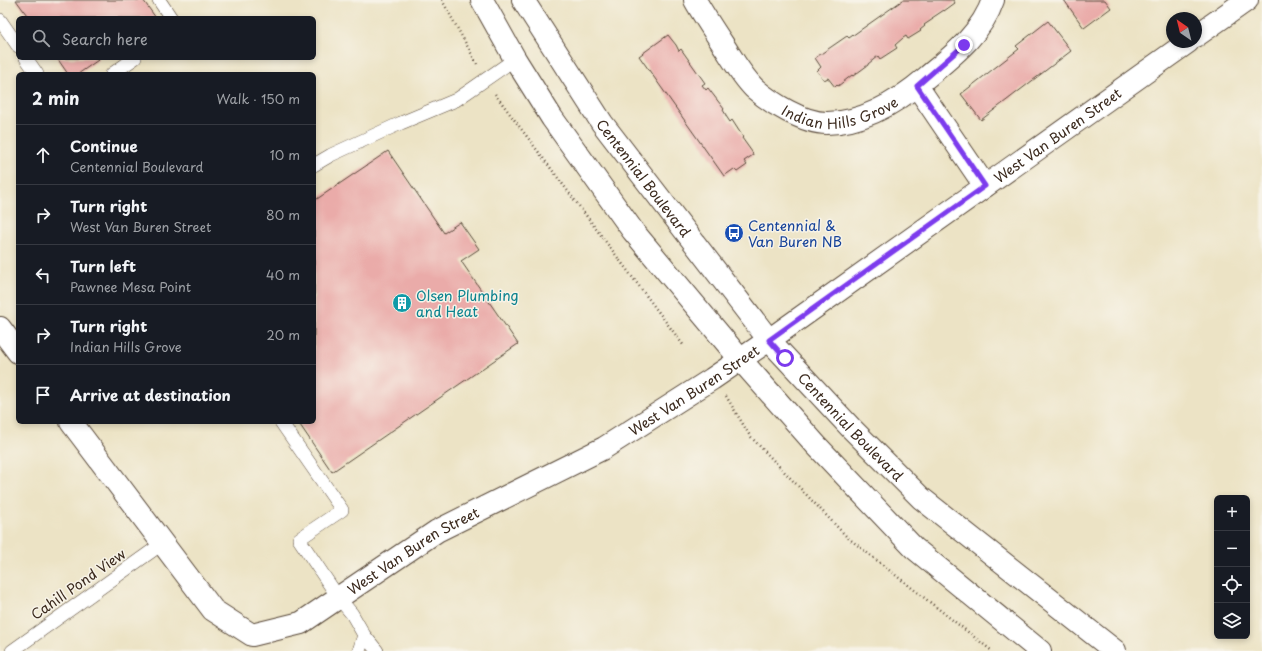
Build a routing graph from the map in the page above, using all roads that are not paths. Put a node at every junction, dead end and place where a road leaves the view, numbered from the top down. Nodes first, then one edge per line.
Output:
1 (159, 0) edge
2 (482, 0) edge
3 (523, 0) edge
4 (993, 0) edge
5 (1247, 0) edge
6 (699, 2) edge
7 (170, 16) edge
8 (0, 20) edge
9 (1202, 32) edge
10 (16, 43) edge
11 (1180, 48) edge
12 (515, 59) junction
13 (27, 60) edge
14 (132, 60) edge
15 (36, 72) edge
16 (115, 72) edge
17 (917, 86) junction
18 (316, 164) edge
19 (985, 186) junction
20 (0, 328) edge
21 (769, 340) junction
22 (16, 349) edge
23 (740, 359) junction
24 (73, 424) edge
25 (282, 424) edge
26 (163, 543) junction
27 (338, 597) junction
28 (364, 635) junction
29 (12, 651) edge
30 (359, 651) edge
31 (377, 651) edge
32 (1040, 651) edge
33 (1115, 651) edge

1 - 7 lane
2 - 12 street
3 - 21 street, Centennial Boulevard
4 - 17 street, Indian Hills Grove
5 - 9 street
6 - 17 street, Indian Hills Grove
8 - 10 lane
11 - 19 street, West Van Buren Street
12 - 18 lane
12 - 23 street
13 - 15 lane
14 - 16 lane
17 - 19 street
19 - 21 street, West Van Buren Street
20 - 22 street
21 - 23 street, West Van Buren Street
21 - 33 street, Centennial Boulevard
23 - 27 street, West Van Buren Street
23 - 32 street
24 - 26 street, West Van Buren Street
25 - 27 lane
26 - 27 street, West Van Buren Street
26 - 29 lane, Cahill Pond View
27 - 28 lane
28 - 30 lane
28 - 31 lane

